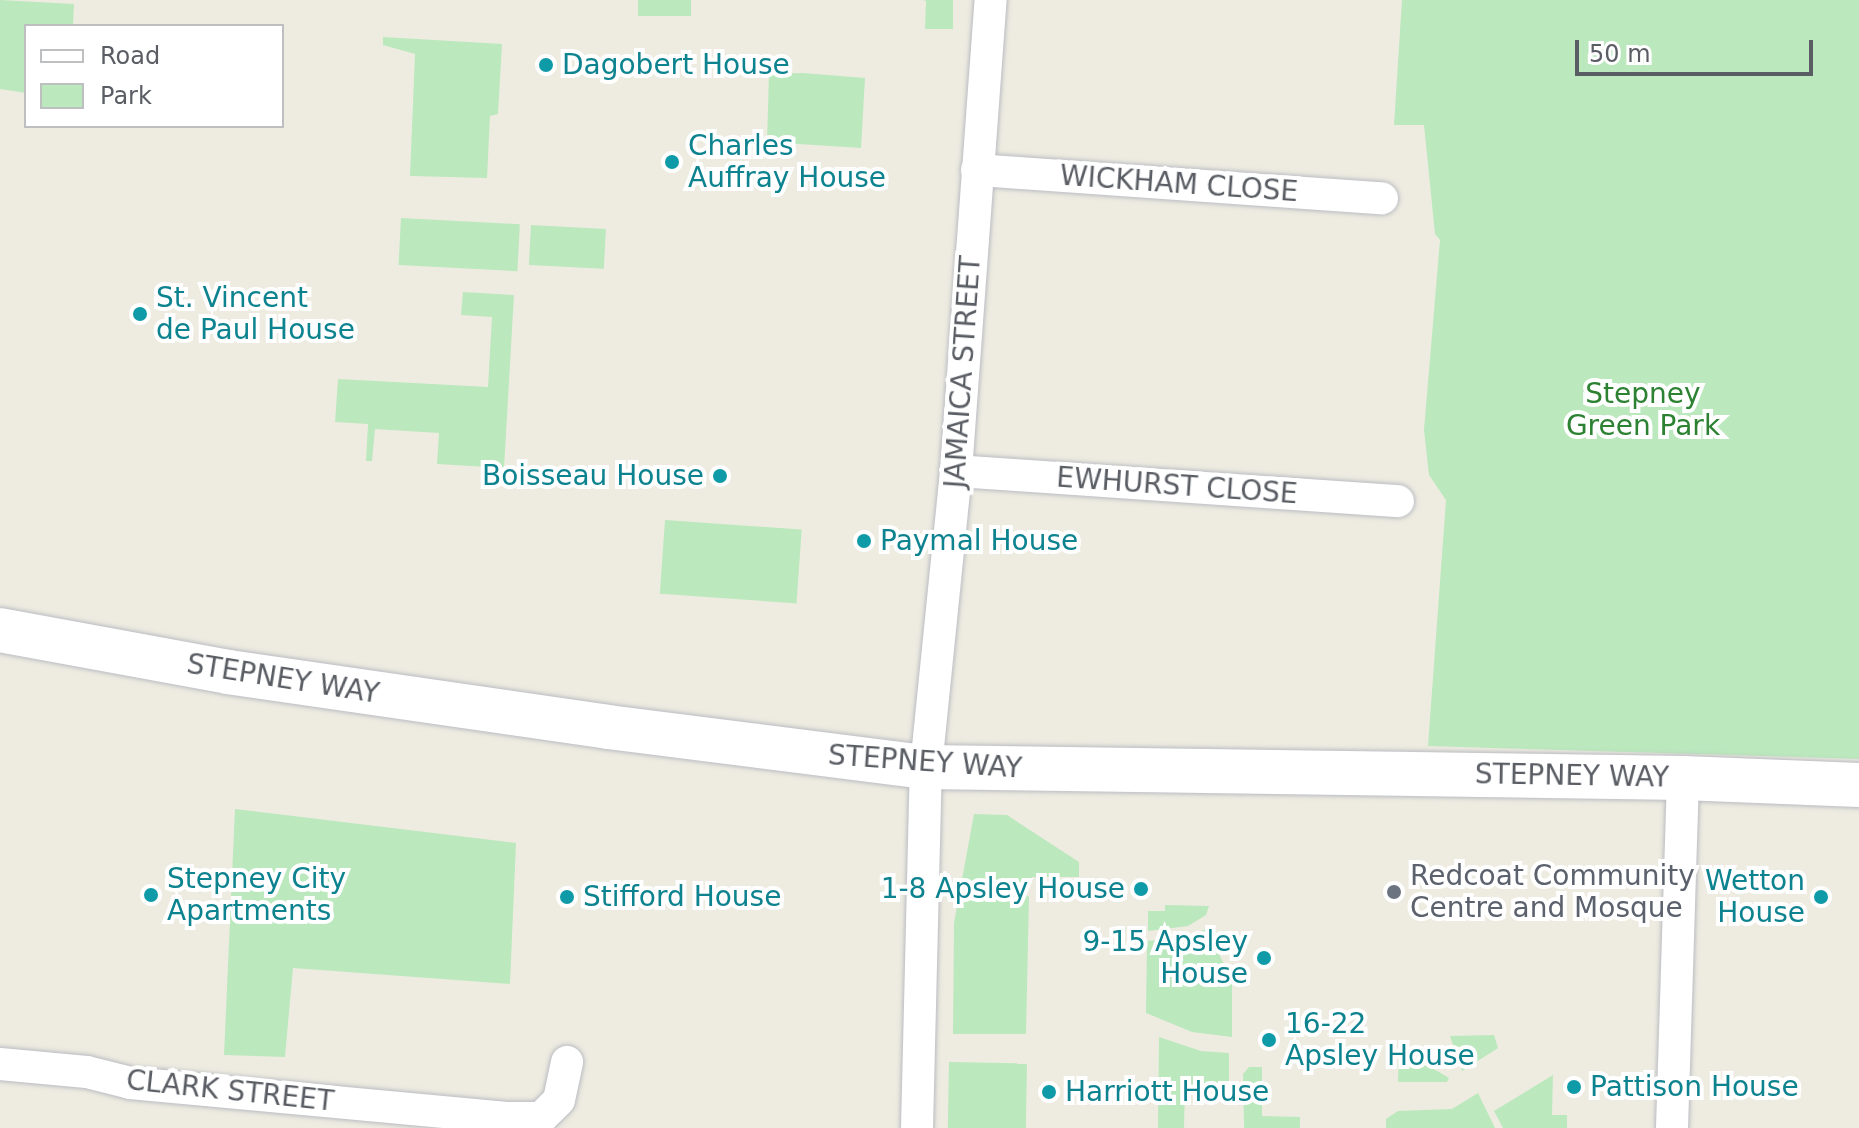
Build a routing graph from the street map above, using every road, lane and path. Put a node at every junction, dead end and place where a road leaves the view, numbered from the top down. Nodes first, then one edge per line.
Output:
1 (991, 0) edge
2 (977, 170) junction
3 (1382, 198) dead end
4 (956, 471) junction
5 (1398, 501) dead end
6 (0, 630) edge
7 (926, 767) junction
8 (1683, 778) junction
9 (1859, 785) edge
10 (567, 1062) dead end
11 (0, 1064) edge
12 (917, 1128) edge
13 (1672, 1128) edge

1 - 2 street, JAMAICA STREET
2 - 3 street, WICKHAM CLOSE
2 - 4 street, JAMAICA STREET
4 - 5 street, EWHURST CLOSE
4 - 7 street, JAMAICA STREET
6 - 7 street, STEPNEY WAY
7 - 8 street, STEPNEY WAY
7 - 12 street, JAMAICA STREET
8 - 9 street, STEPNEY WAY
8 - 13 street
10 - 11 street, CLARK STREET

